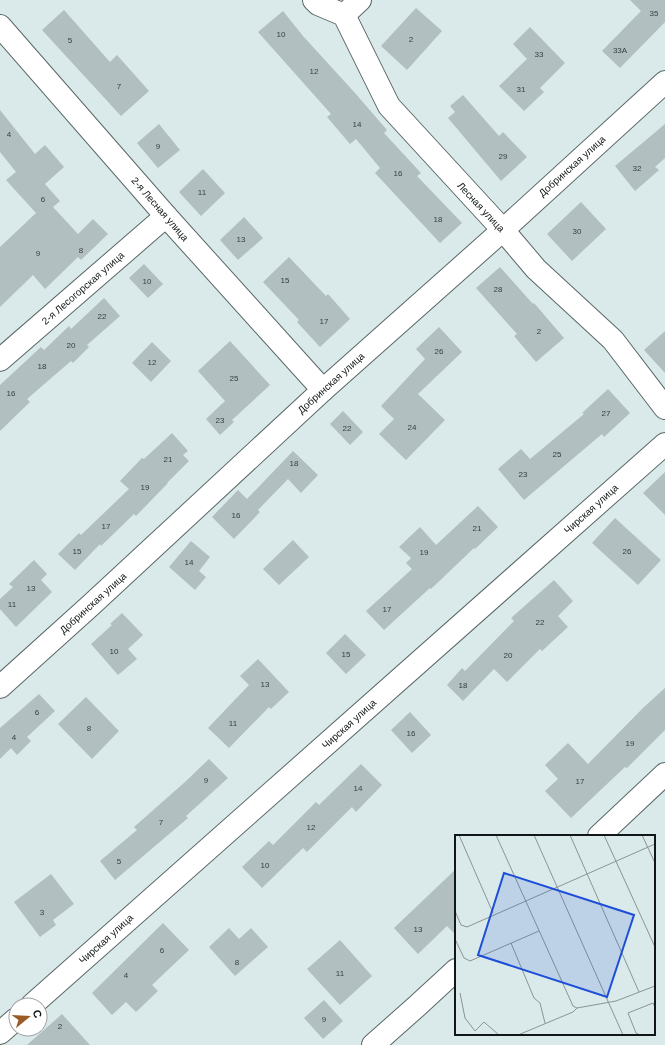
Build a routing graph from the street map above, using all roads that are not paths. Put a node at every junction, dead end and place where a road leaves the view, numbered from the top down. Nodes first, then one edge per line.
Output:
1 (314, 0) edge
2 (360, 0) edge
3 (344, 15) junction
4 (0, 26) edge
5 (665, 82) edge
6 (166, 216) junction
7 (503, 230) junction
8 (0, 360) edge
9 (323, 390) junction
10 (665, 408) edge
11 (665, 444) edge
12 (0, 686) edge
13 (665, 774) edge
14 (600, 835) edge
15 (455, 971) edge
16 (41, 997) edge
17 (8, 1026) edge
18 (0, 1033) edge
19 (372, 1045) edge

1 - 3 street
2 - 3 street
3 - 7 street, Лесная улица
4 - 6 street, 2-я Лесная улица
5 - 7 street, Добринская улица
6 - 8 street, 2-я Лесогорская улица
6 - 9 street, 2-я Лесная улица
7 - 9 street, Добринская улица
7 - 10 street, Лесная улица
9 - 12 street, Добринская улица
11 - 16 street, Чирская улица
13 - 14 street
15 - 19 street
17 - 18 street

